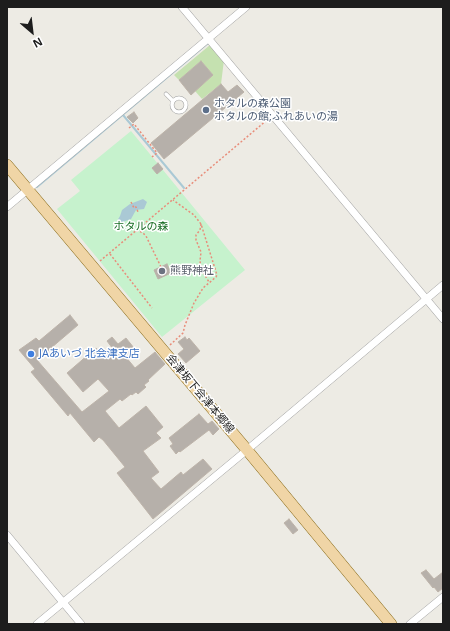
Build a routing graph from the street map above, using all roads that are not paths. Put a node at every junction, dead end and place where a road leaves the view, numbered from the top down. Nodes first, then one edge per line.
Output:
1 (182, 7) edge
2 (246, 7) edge
3 (208, 38) junction
4 (166, 94) dead end
5 (173, 101) junction
6 (7, 165) edge
7 (28, 190) junction
8 (7, 207) edge
9 (443, 285) edge
10 (426, 299) junction
11 (443, 319) edge
12 (247, 450) junction
13 (7, 535) edge
14 (443, 597) edge
15 (63, 602) junction
16 (37, 624) edge
17 (81, 624) edge
18 (391, 624) edge
19 (410, 624) edge

1 - 3 street
2 - 3 street
3 - 7 street
3 - 10 street
4 - 5 lane
5 - 5 lane
6 - 7 main road, 会津坂下会津本郷線
7 - 8 street
7 - 12 main road, 会津坂下会津本郷線
9 - 10 street
10 - 11 street
10 - 12 street
12 - 15 street
12 - 18 main road, 会津坂下会津本郷線
13 - 15 street
14 - 19 street
15 - 16 street
15 - 17 street

